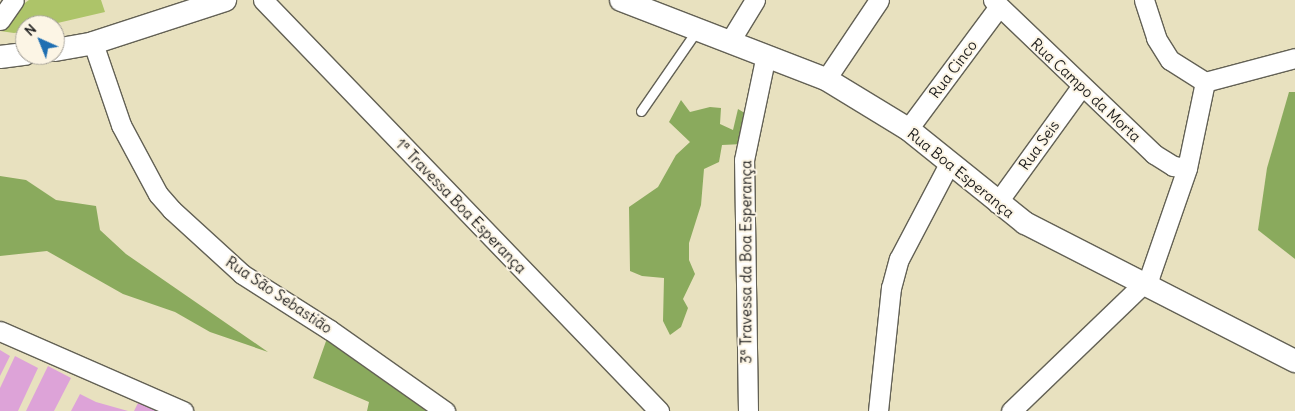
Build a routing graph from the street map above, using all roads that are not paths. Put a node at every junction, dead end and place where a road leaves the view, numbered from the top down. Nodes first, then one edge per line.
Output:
1 (14, 0) edge
2 (225, 0) edge
3 (263, 0) edge
4 (755, 0) edge
5 (879, 0) edge
6 (1144, 0) edge
7 (630, 1) edge
8 (996, 4) edge
9 (0, 20) edge
10 (698, 28) junction
11 (730, 41) junction
12 (93, 43) junction
13 (65, 48) edge
14 (15, 55) edge
15 (766, 55) junction
16 (0, 56) edge
17 (1295, 58) edge
18 (826, 79) junction
19 (1205, 82) junction
20 (1082, 86) junction
21 (641, 111) dead end
22 (908, 129) junction
23 (950, 162) junction
24 (1187, 168) junction
25 (997, 204) junction
26 (1146, 282) junction
27 (0, 331) edge
28 (1295, 361) edge
29 (183, 411) edge
30 (445, 411) edge
31 (659, 411) edge
32 (748, 411) edge
33 (878, 411) edge
34 (1011, 411) edge

1 - 9 street
2 - 12 street
3 - 31 street, 1ª Travessa Boa Esperança
4 - 11 street
5 - 18 street
6 - 19 street
7 - 10 street, Rua Boa Esperança
8 - 20 street, Rua Campo da Morta
8 - 22 street, Rua Cinco
10 - 11 street, Rua Boa Esperança
10 - 21 lane
11 - 15 street, Rua Boa Esperança
12 - 13 street
12 - 30 street, Rua São Sebastião
14 - 16 street
15 - 18 street, Rua Boa Esperança
15 - 32 street, 3ª Travessa da Boa Esperança
17 - 19 street
18 - 22 street, Rua Boa Esperança
19 - 24 street
20 - 24 street, Rua Campo da Morta
20 - 25 street, Rua Seis
22 - 23 street, Rua Boa Esperança
23 - 25 street, Rua Boa Esperança
23 - 33 street
24 - 26 street
25 - 26 street, Rua Boa Esperança
26 - 28 street, Rua Boa Esperança
26 - 34 street
27 - 29 street

